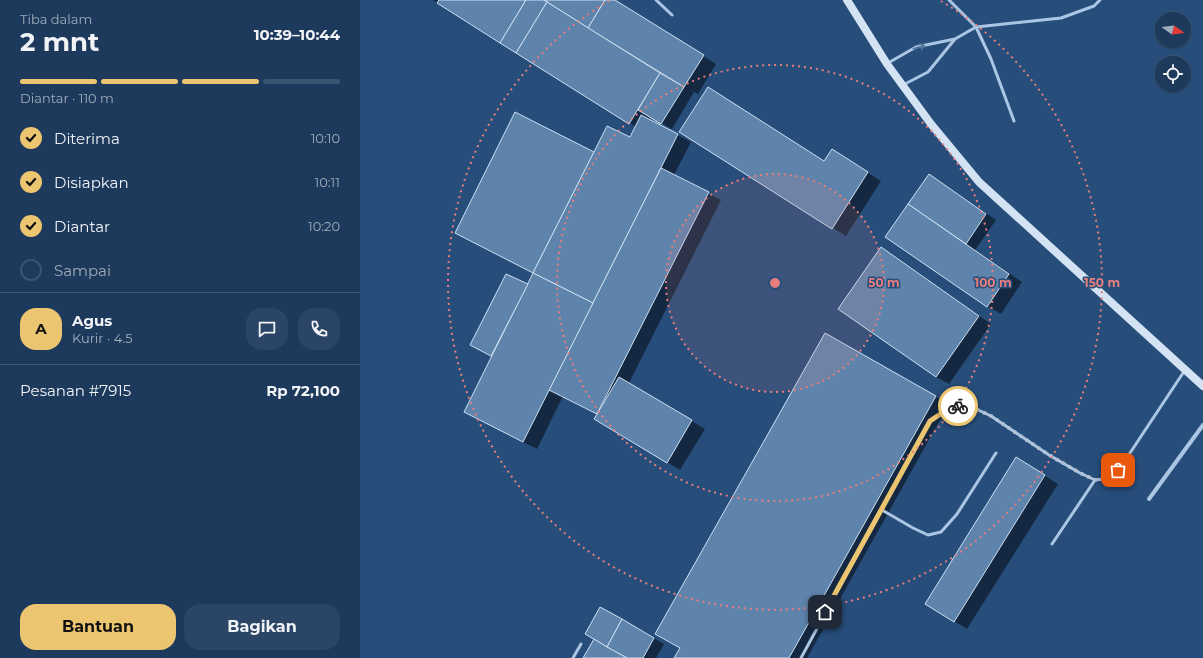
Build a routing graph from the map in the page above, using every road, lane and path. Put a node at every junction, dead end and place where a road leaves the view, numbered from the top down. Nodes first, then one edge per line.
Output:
1 (656, 0) edge
2 (847, 0) edge
3 (949, 0) edge
4 (1100, 0) edge
5 (672, 15) dead end
6 (976, 27) junction
7 (955, 39) junction
8 (887, 64) junction
9 (903, 86) junction
10 (1014, 121) dead end
11 (1185, 370) junction
12 (1203, 386) edge
13 (1203, 425) edge
14 (996, 454) dead end
15 (1095, 480) junction
16 (1149, 499) dead end
17 (882, 510) junction
18 (1052, 544) dead end
19 (581, 644) dead end
20 (573, 658) edge
21 (801, 658) edge

1 - 5 lane
2 - 8 main road
3 - 6 lane
4 - 6 lane
6 - 7 lane
6 - 10 lane
8 -> 7 lane
7 - 9 lane
8 - 9 main road
9 - 11 main road
11 - 12 main road
11 - 15 lane
13 - 16 street
14 - 17 lane
15 - 17 lane
15 - 18 lane
17 - 21 lane
19 - 20 lane

